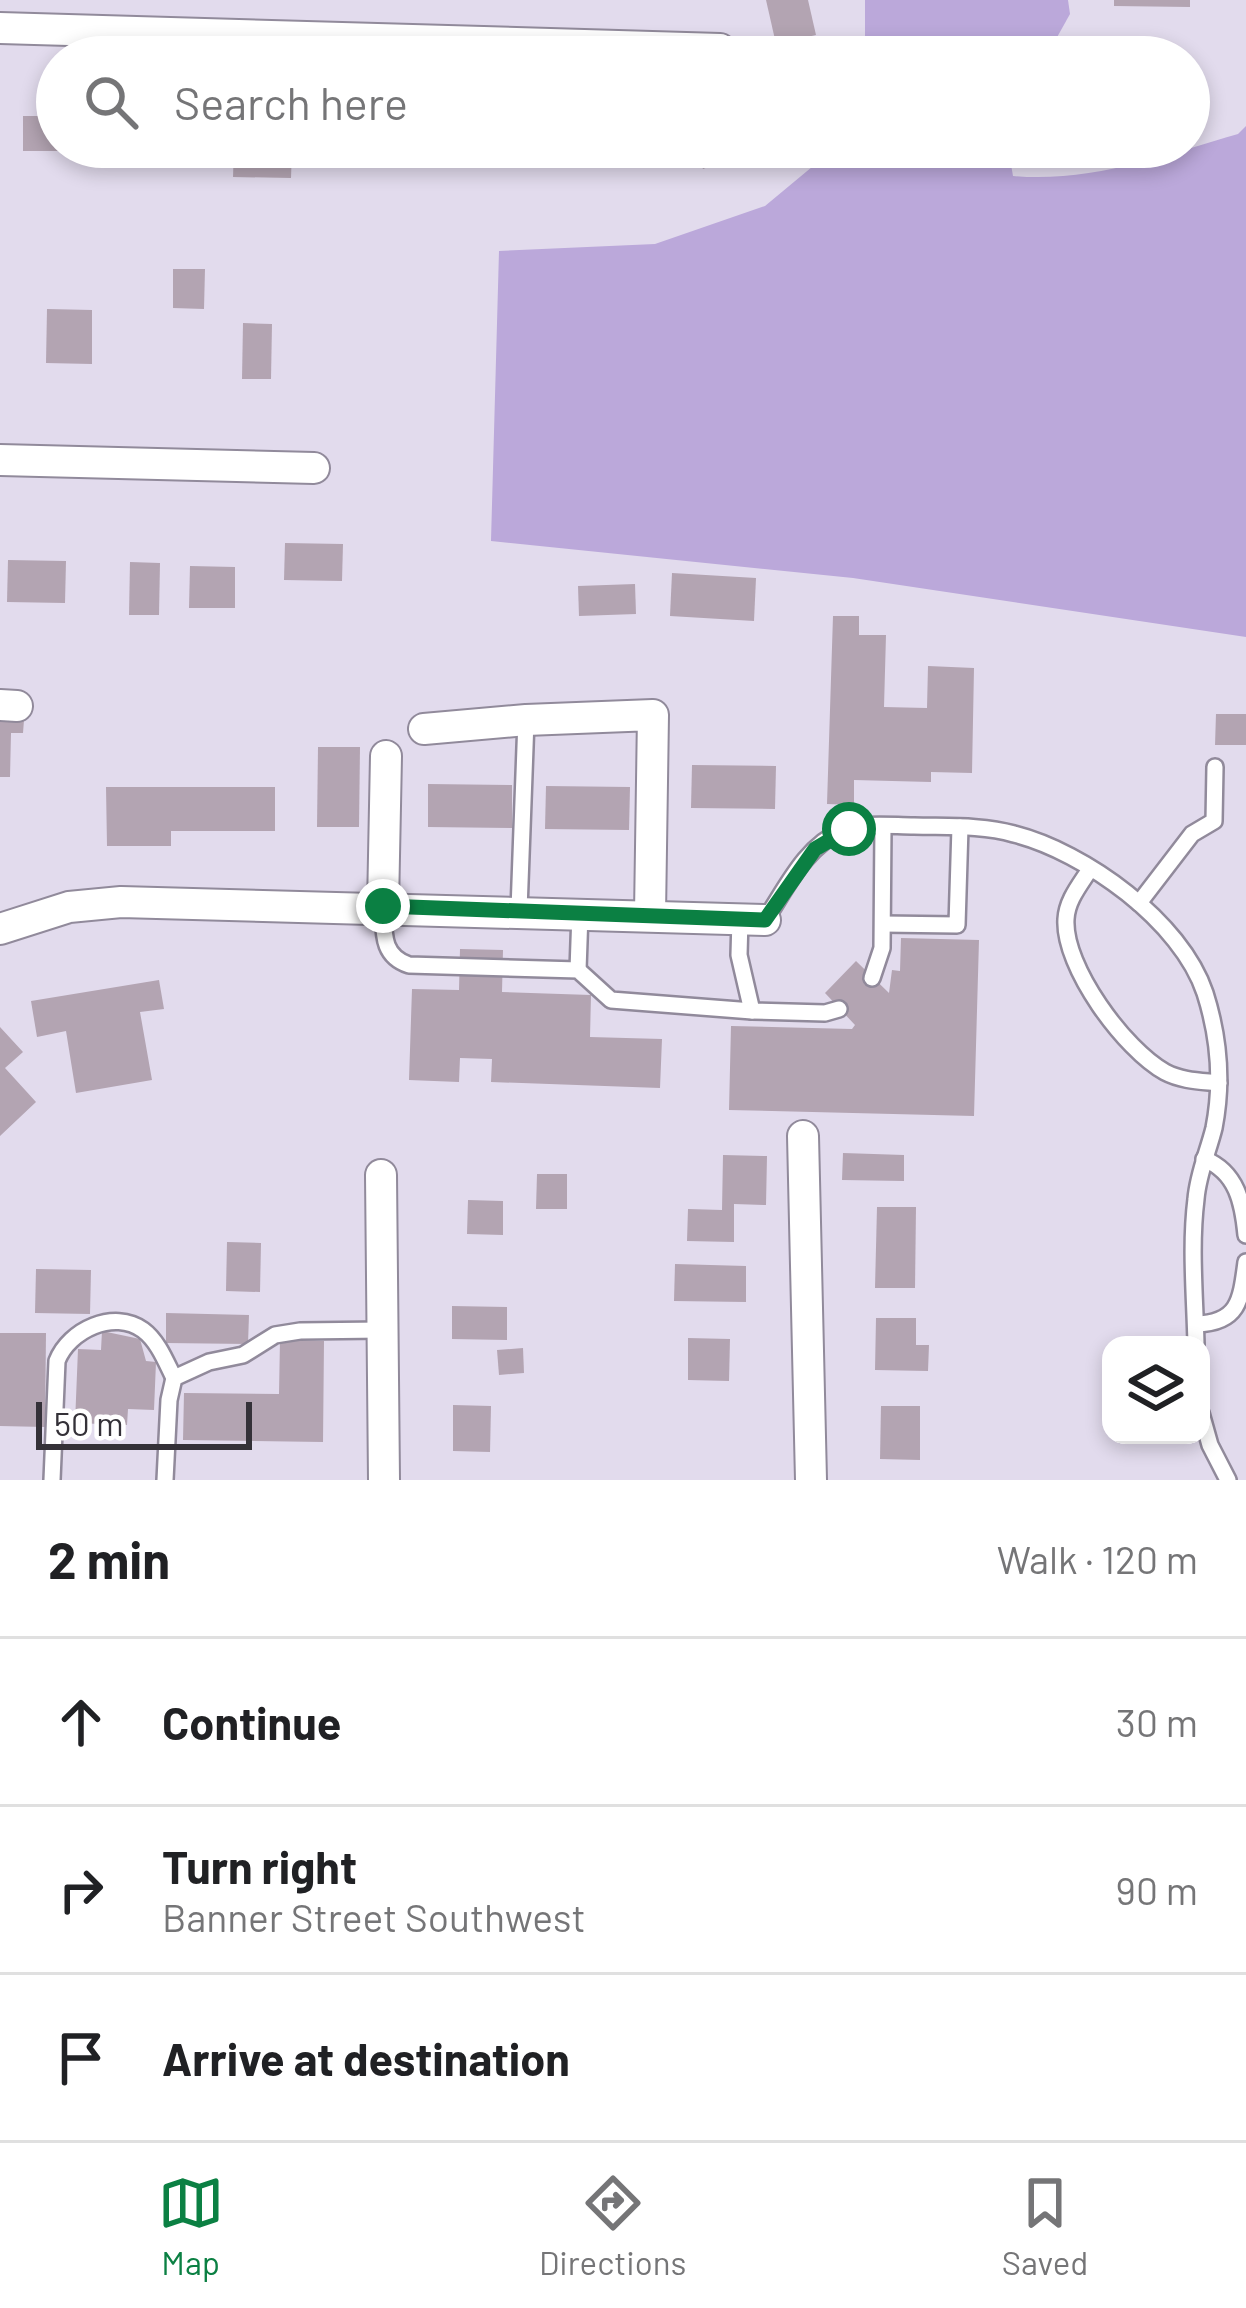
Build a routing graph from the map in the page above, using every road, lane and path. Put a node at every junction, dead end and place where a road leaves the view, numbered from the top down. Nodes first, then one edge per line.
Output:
1 (0, 28) edge
2 (275, 36) edge
3 (0, 460) edge
4 (314, 468) dead end
5 (526, 720) junction
6 (424, 729) dead end
7 (386, 757) dead end
8 (1215, 766) dead end
9 (884, 826) junction
10 (960, 827) junction
11 (1090, 869) junction
12 (1139, 903) junction
13 (383, 906) junction
14 (519, 910) junction
15 (580, 912) junction
16 (650, 914) junction
17 (753, 919) junction
18 (884, 925) junction
19 (0, 929) edge
20 (578, 970) junction
21 (872, 978) dead end
22 (839, 1009) dead end
23 (752, 1011) junction
24 (1220, 1083) junction
25 (803, 1136) dead end
26 (1204, 1159) junction
27 (381, 1175) dead end
28 (1246, 1235) edge
29 (1246, 1262) edge
30 (1196, 1324) junction
31 (382, 1330) junction
32 (1196, 1336) edge
33 (174, 1378) junction
34 (1210, 1435) edge
35 (52, 1480) edge
36 (165, 1480) edge
37 (384, 1480) edge
38 (811, 1480) edge
39 (1228, 1480) edge

1 - 2 street
3 - 4 street
5 - 6 street
5 - 14 lane
5 - 16 street
7 - 13 street
8 - 12 lane
9 - 10 lane
9 - 17 lane
9 - 18 lane
10 - 11 lane
10 - 18 lane
11 - 12 lane
11 - 24 lane
12 - 24 lane
13 - 14 street
13 - 19 street
13 - 20 lane
14 - 15 street
15 - 16 street
15 - 20 lane
16 - 17 street
17 - 23 lane
18 - 21 lane
20 - 23 lane
22 - 23 lane
24 - 26 lane
25 - 38 street
26 - 28 lane
26 - 30 lane
27 - 31 street
29 - 30 lane
30 - 32 lane
31 - 33 lane
31 - 37 street
33 - 35 lane
33 - 36 lane
34 - 39 lane

